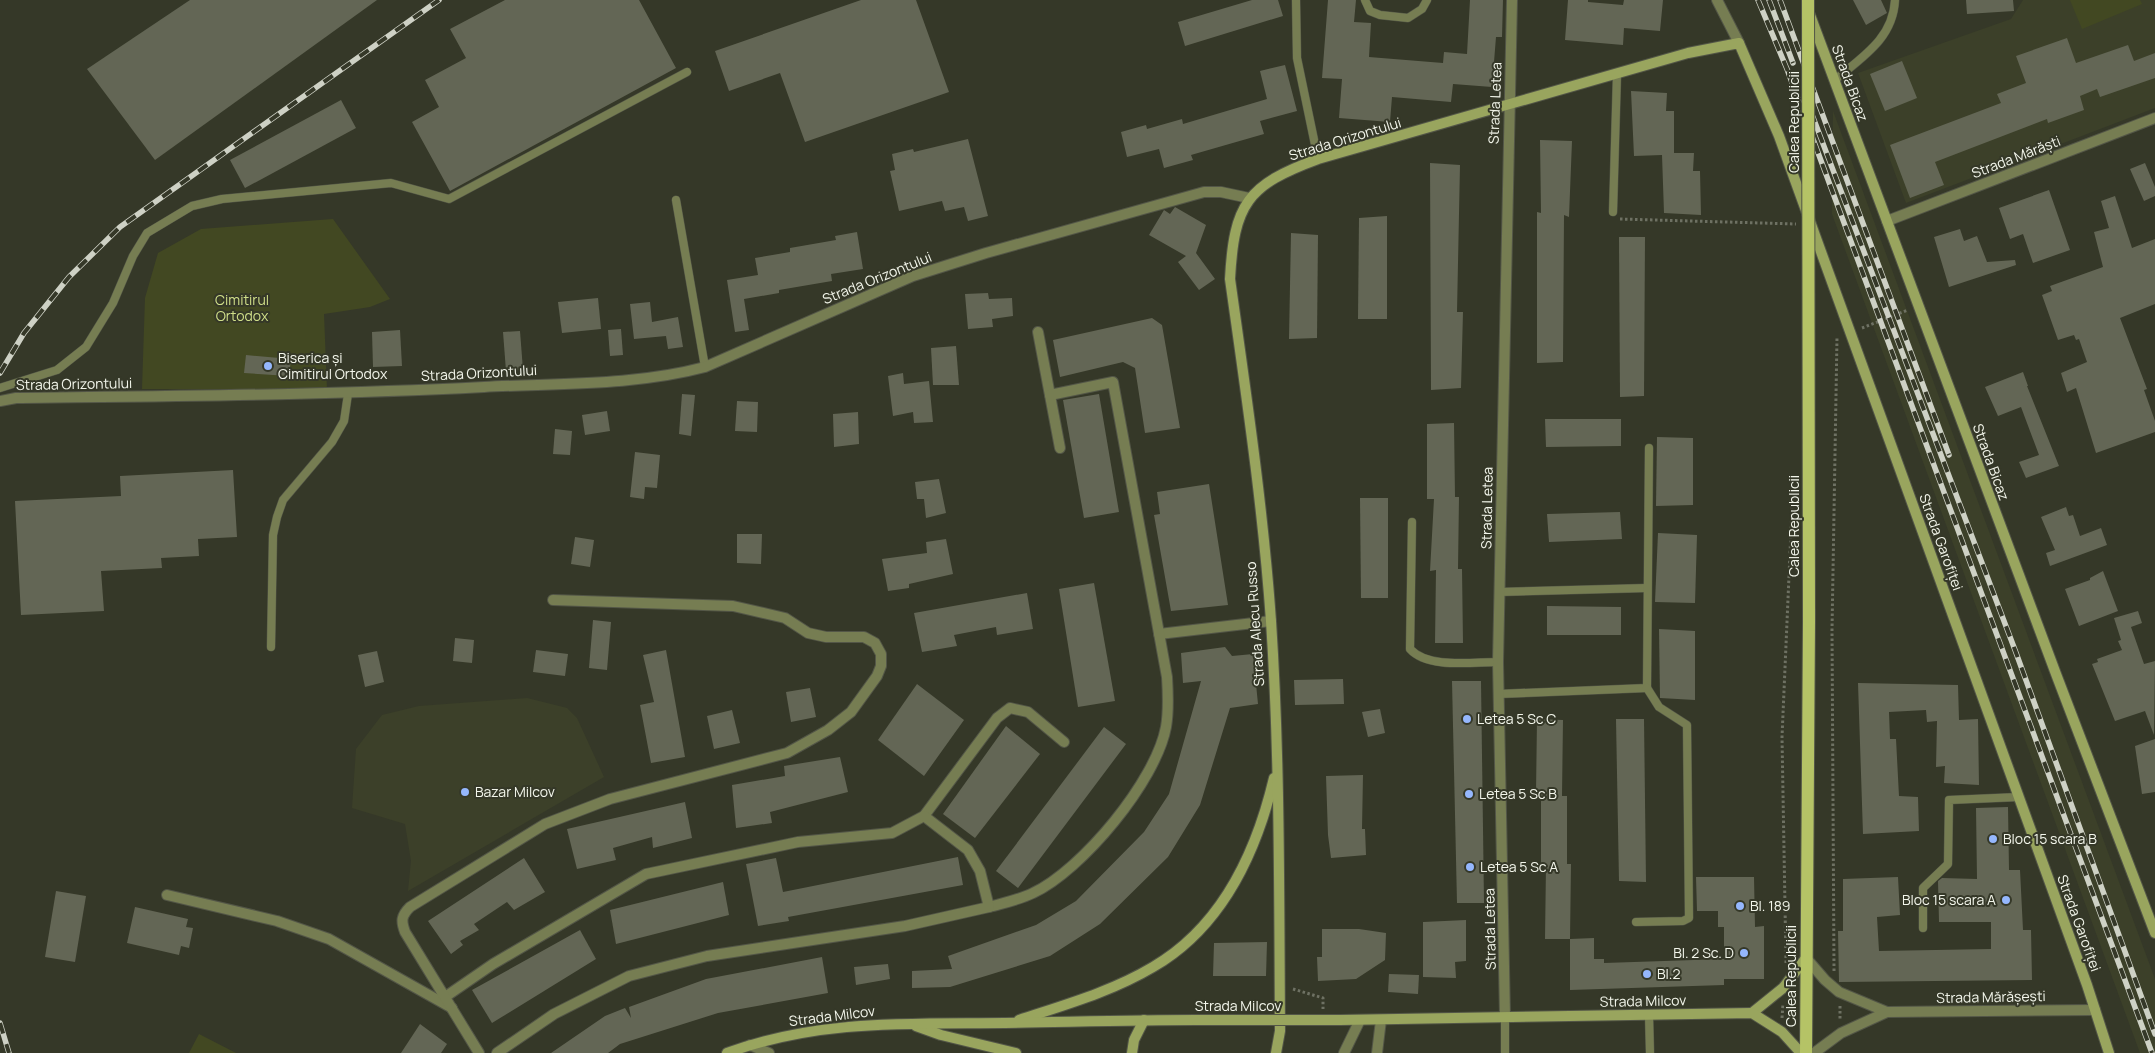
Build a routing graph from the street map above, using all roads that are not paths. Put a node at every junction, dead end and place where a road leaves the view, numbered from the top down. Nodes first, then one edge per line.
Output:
1 (1296, 0) edge
2 (1365, 0) edge
3 (1427, 0) edge
4 (1512, 0) edge
5 (1717, 0) edge
6 (1806, 0) edge
7 (1894, 0) edge
8 (1739, 43) junction
9 (687, 72) dead end
10 (1617, 74) junction
11 (1835, 80) junction
12 (1509, 106) junction
13 (2155, 118) edge
14 (1318, 159) junction
15 (1248, 198) junction
16 (676, 200) dead end
17 (1613, 212) road end
18 (1887, 221) junction
19 (1038, 332) dead end
20 (705, 367) junction
21 (0, 388) edge
22 (348, 394) junction
23 (1050, 395) junction
24 (0, 401) edge
25 (1060, 448) dead end
26 (1649, 448) dead end
27 (1412, 522) dead end
28 (1648, 588) junction
29 (1499, 592) junction
30 (553, 600) dead end
31 (1271, 621) junction
32 (1159, 634) junction
33 (271, 647) dead end
34 (1498, 662) junction
35 (1647, 688) junction
36 (1498, 694) junction
37 (1064, 742) dead end
38 (1277, 763) junction
39 (2018, 797) junction
40 (924, 816) junction
41 (167, 895) dead end
42 (989, 907) junction
43 (1636, 922) dead end
44 (1923, 928) dead end
45 (2155, 934) edge
46 (1806, 958) junction
47 (445, 996) junction
48 (452, 1009) junction
49 (2096, 1010) junction
50 (1887, 1012) junction
51 (1752, 1013) junction
52 (1649, 1015) junction
53 (1505, 1017) junction
54 (1144, 1020) junction
55 (1360, 1020) junction
56 (1381, 1020) junction
57 (1008, 1023) junction
58 (908, 1024) junction
59 (750, 1045) junction
60 (479, 1053) edge
61 (496, 1053) edge
62 (728, 1053) edge
63 (769, 1053) edge
64 (1016, 1053) edge
65 (1132, 1053) edge
66 (1276, 1053) edge
67 (1344, 1053) edge
68 (1377, 1053) edge
69 (1505, 1053) edge
70 (1650, 1053) edge
71 (1801, 1053) edge
72 (1806, 1053) edge
73 (1814, 1053) edge
74 (2109, 1053) edge

1 - 14 lane
2 - 3 lane
4 - 12 street, Strada Letea
5 - 8 street
6 - 11 street, Strada Bicaz
6 - 46 main road, Calea Republicii, bridge
7 - 11 lane
8 - 10 street, Strada Orizontului
8 - 39 street, Strada Garofiței
9 - 21 lane
10 - 12 street, Strada Orizontului
10 - 17 lane
11 - 18 street, Strada Bicaz
12 - 14 street, Strada Orizontului
12 - 29 street, Strada Letea
13 - 18 street, Strada Mărăști
14 - 15 street, Strada Orizontului
15 - 20 street, Strada Orizontului
15 - 31 street, Strada Alecu Russo
16 - 20 lane
18 - 45 street, Strada Bicaz
19 - 23 street
20 - 22 street, Strada Orizontului
22 - 24 street, Strada Orizontului
22 - 33 lane
23 - 25 street
23 - 32 street
26 - 28 lane
27 - 34 lane
28 - 29 lane
28 - 35 lane
29 - 34 street, Strada Letea
30 - 47 street
31 - 32 street
31 - 38 street, Strada Alecu Russo
32 - 42 street
34 - 36 street, Strada Letea
35 - 36 lane
35 - 43 lane
36 - 53 street, Strada Letea
37 - 40 street
38 - 57 street
38 - 66 street, Strada Alecu Russo
39 - 44 lane
39 - 49 street, Strada Garofiței
40 - 42 street
40 - 47 street
41 - 48 street
42 - 61 street
46 - 50 street, Strada Mărășești
46 - 51 street
46 - 72 main road, Calea Republicii
47 - 48 street
48 - 60 street
49 - 50 street, Strada Mărășești
49 - 74 street, Strada Garofiței
50 - 73 street, Strada Mărășești
51 - 52 street, Strada Milcov
51 - 71 street
52 - 53 street, Strada Milcov
52 - 70 lane
53 - 56 street, Strada Milcov
53 - 69 lane
54 - 55 street, Strada Milcov, bridge
54 - 57 street, Strada Milcov
54 - 65 street
55 - 56 street, Strada Milcov
55 - 67 street
56 - 68 street
57 - 58 street, Strada Milcov
58 - 59 street, Strada Milcov
58 - 64 street
59 - 62 street, Strada Milcov
59 - 63 street

